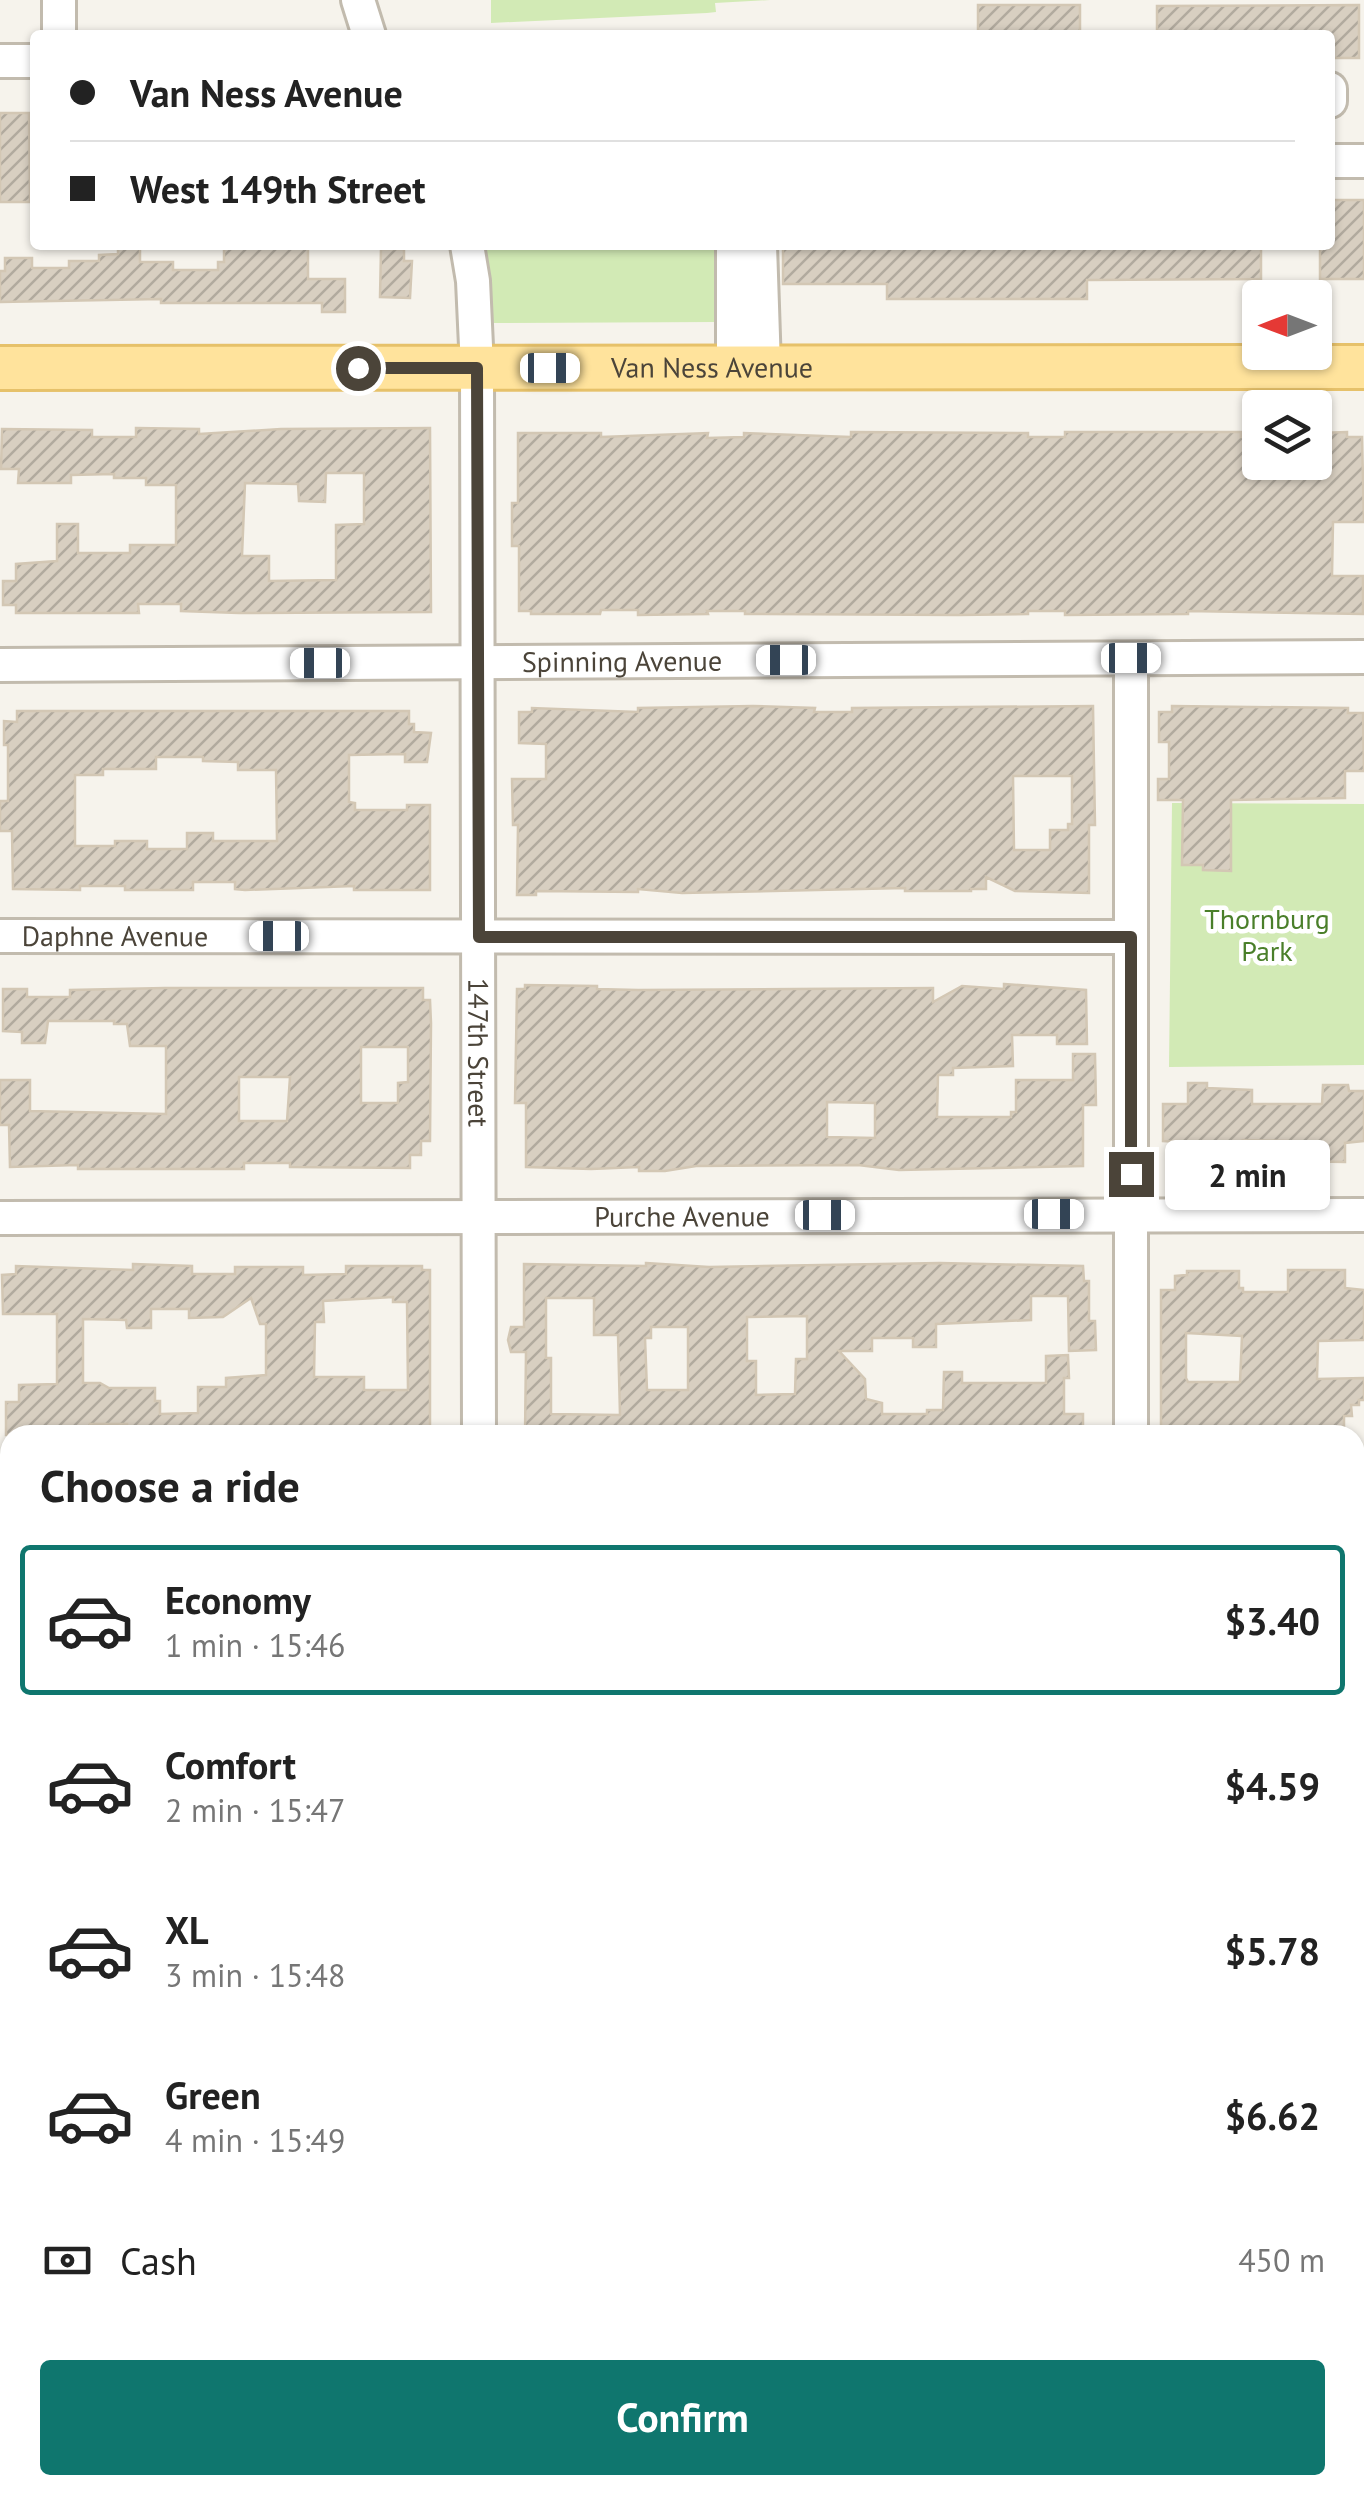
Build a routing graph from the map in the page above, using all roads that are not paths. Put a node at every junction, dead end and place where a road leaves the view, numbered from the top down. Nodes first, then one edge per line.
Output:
1 (59, 0) edge
2 (358, 0) edge
3 (60, 30) edge
4 (367, 30) edge
5 (0, 61) edge
6 (30, 61) edge
7 (1335, 161) edge
8 (1364, 161) edge
9 (467, 250) edge
10 (733, 250) edge
11 (760, 250) edge
12 (748, 367) junction
13 (1364, 367) edge
14 (0, 368) edge
15 (477, 368) junction
16 (1364, 657) edge
17 (1131, 658) junction
18 (479, 662) junction
19 (0, 665) edge
20 (0, 936) edge
21 (479, 937) junction
22 (1131, 937) junction
23 (1131, 1214) junction
24 (1364, 1214) edge
25 (481, 1216) junction
26 (0, 1218) edge
27 (479, 1425) edge
28 (1131, 1425) edge

1 - 3 street
2 - 4 street
5 - 6 street
7 - 8 street
9 - 15 street, 147th Street
10 - 12 street
11 - 12 street
12 - 13 main road, Van Ness Avenue
12 - 15 main road, Van Ness Avenue
14 - 15 main road, Van Ness Avenue
15 - 18 street, 147th Street
16 - 17 street, Spinning Avenue
17 - 18 street, Spinning Avenue
17 - 22 street
18 - 19 street, Spinning Avenue
18 - 21 street, 147th Street
20 - 21 street, Daphne Avenue
21 - 22 street, Daphne Avenue
21 - 25 street, 147th Street
22 - 23 street
23 - 24 street, Purche Avenue
23 - 25 street, Purche Avenue
23 - 28 street
25 - 26 street, Purche Avenue
25 - 27 street, 147th Street

